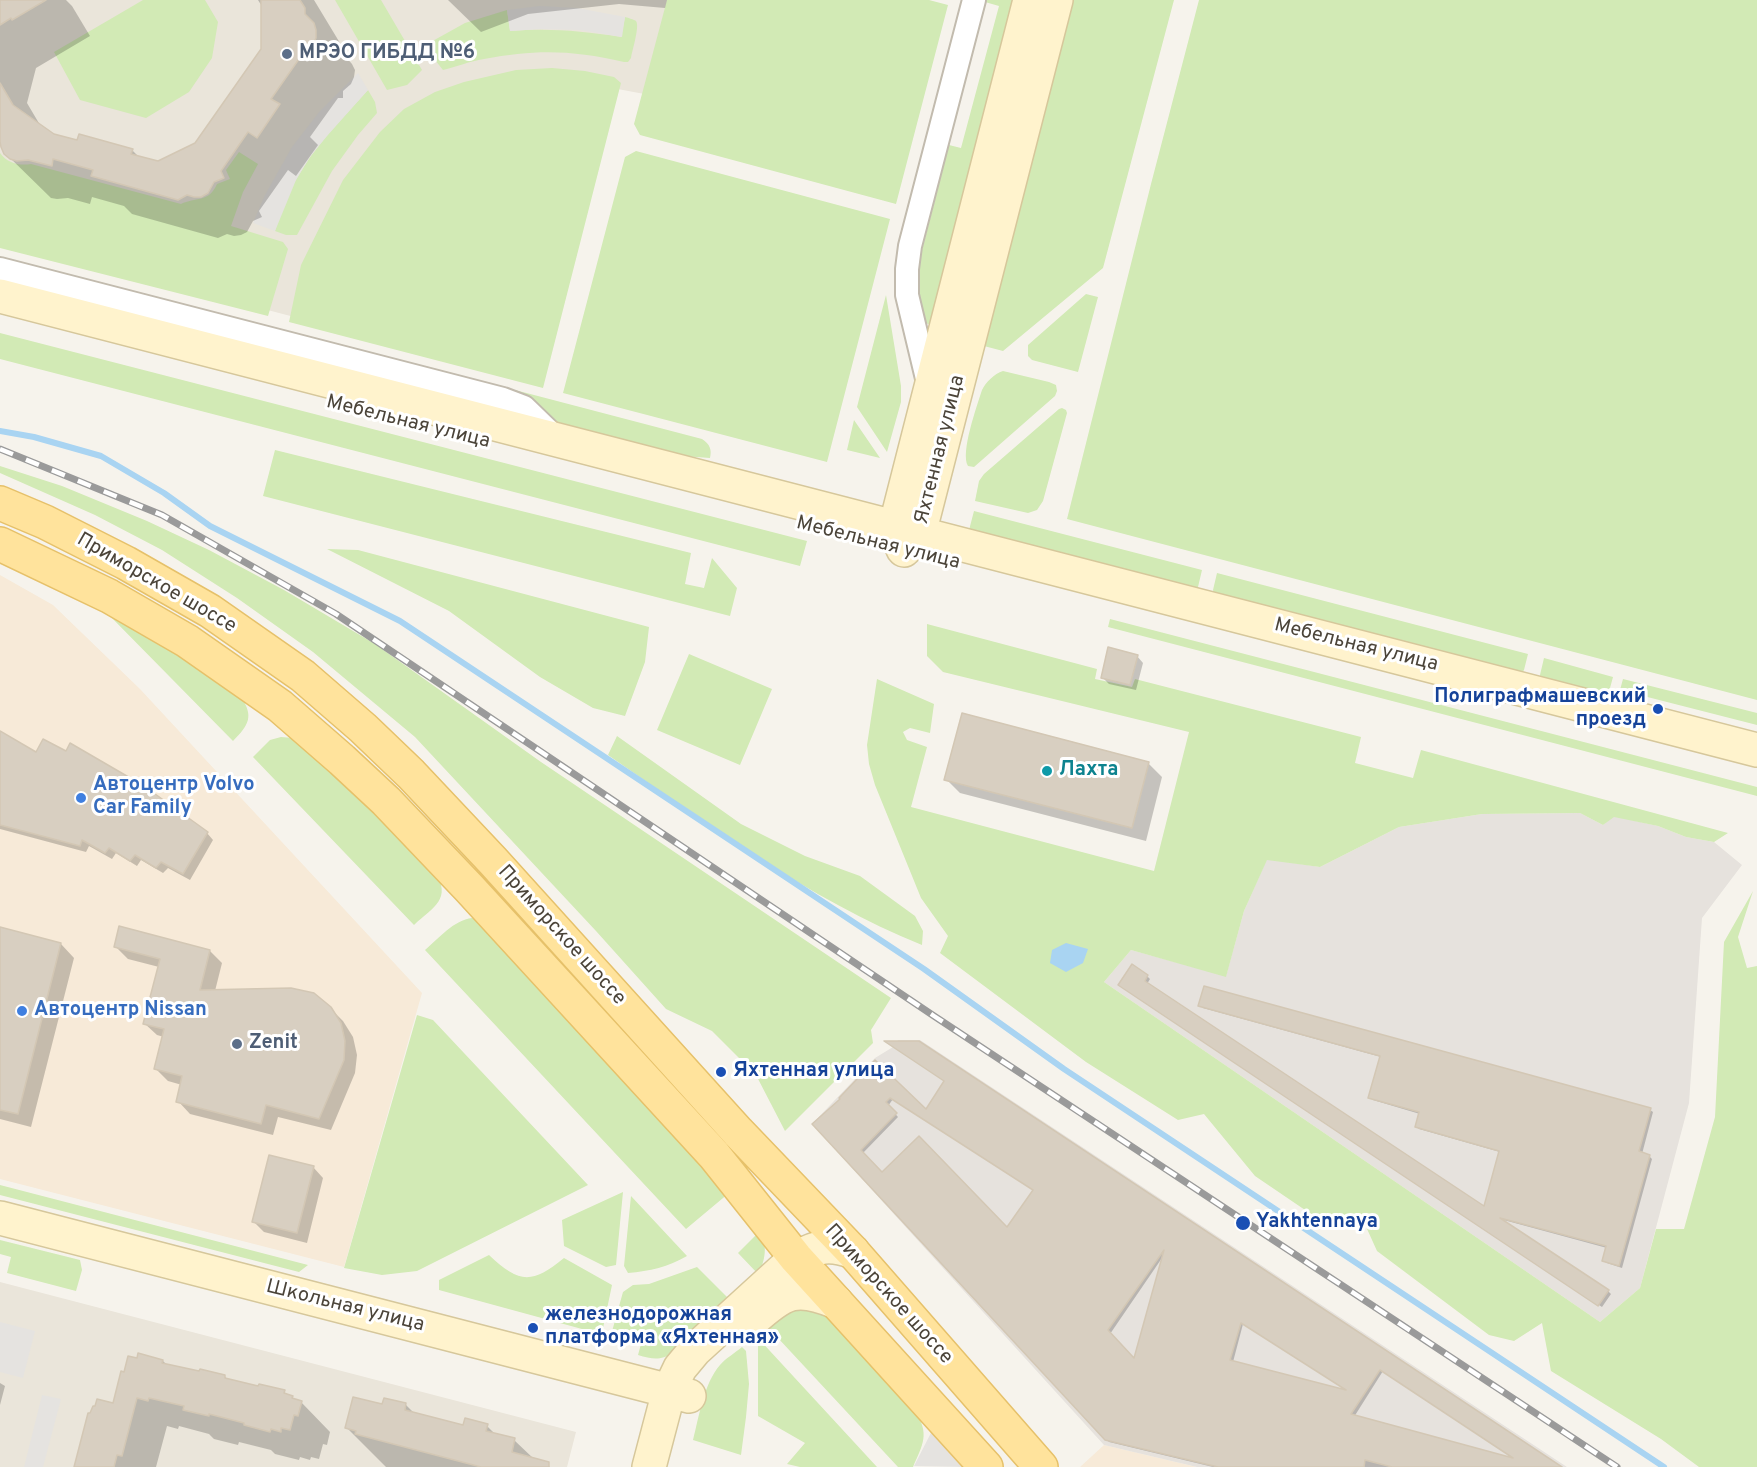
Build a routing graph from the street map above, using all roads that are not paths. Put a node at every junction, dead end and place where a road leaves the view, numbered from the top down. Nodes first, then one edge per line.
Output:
1 (974, 0) edge
2 (1030, 0) edge
3 (1056, 0) edge
4 (0, 269) edge
5 (0, 297) edge
6 (0, 318) edge
7 (930, 391) junction
8 (559, 441) junction
9 (0, 503) edge
10 (906, 538) junction
11 (0, 544) edge
12 (1757, 750) edge
13 (1757, 770) edge
14 (0, 1218) edge
15 (853, 1252) junction
16 (796, 1258) junction
17 (836, 1302) junction
18 (679, 1394) junction
19 (649, 1467) edge
20 (671, 1467) edge
21 (986, 1467) edge
22 (1041, 1467) edge

1 - 7 street
2 - 7 street, Яхтенная улица
3 - 10 street, Яхтенная улица
4 - 8 street
5 - 8 street, Мебельная улица
6 - 10 street, Мебельная улица
7 - 10 street, Яхтенная улица
8 - 10 street, Мебельная улица
9 - 15 main road, Приморское шоссе
10 - 12 street, Мебельная улица
10 - 13 street, Мебельная улица
11 - 16 main road, Приморское шоссе
14 - 18 street, Школьная улица
15 - 16 street
15 - 22 main road, Приморское шоссе
16 - 17 main road, Приморское шоссе
16 - 18 street
17 - 18 street
17 - 21 main road, Приморское шоссе
18 - 19 street
18 - 20 street

